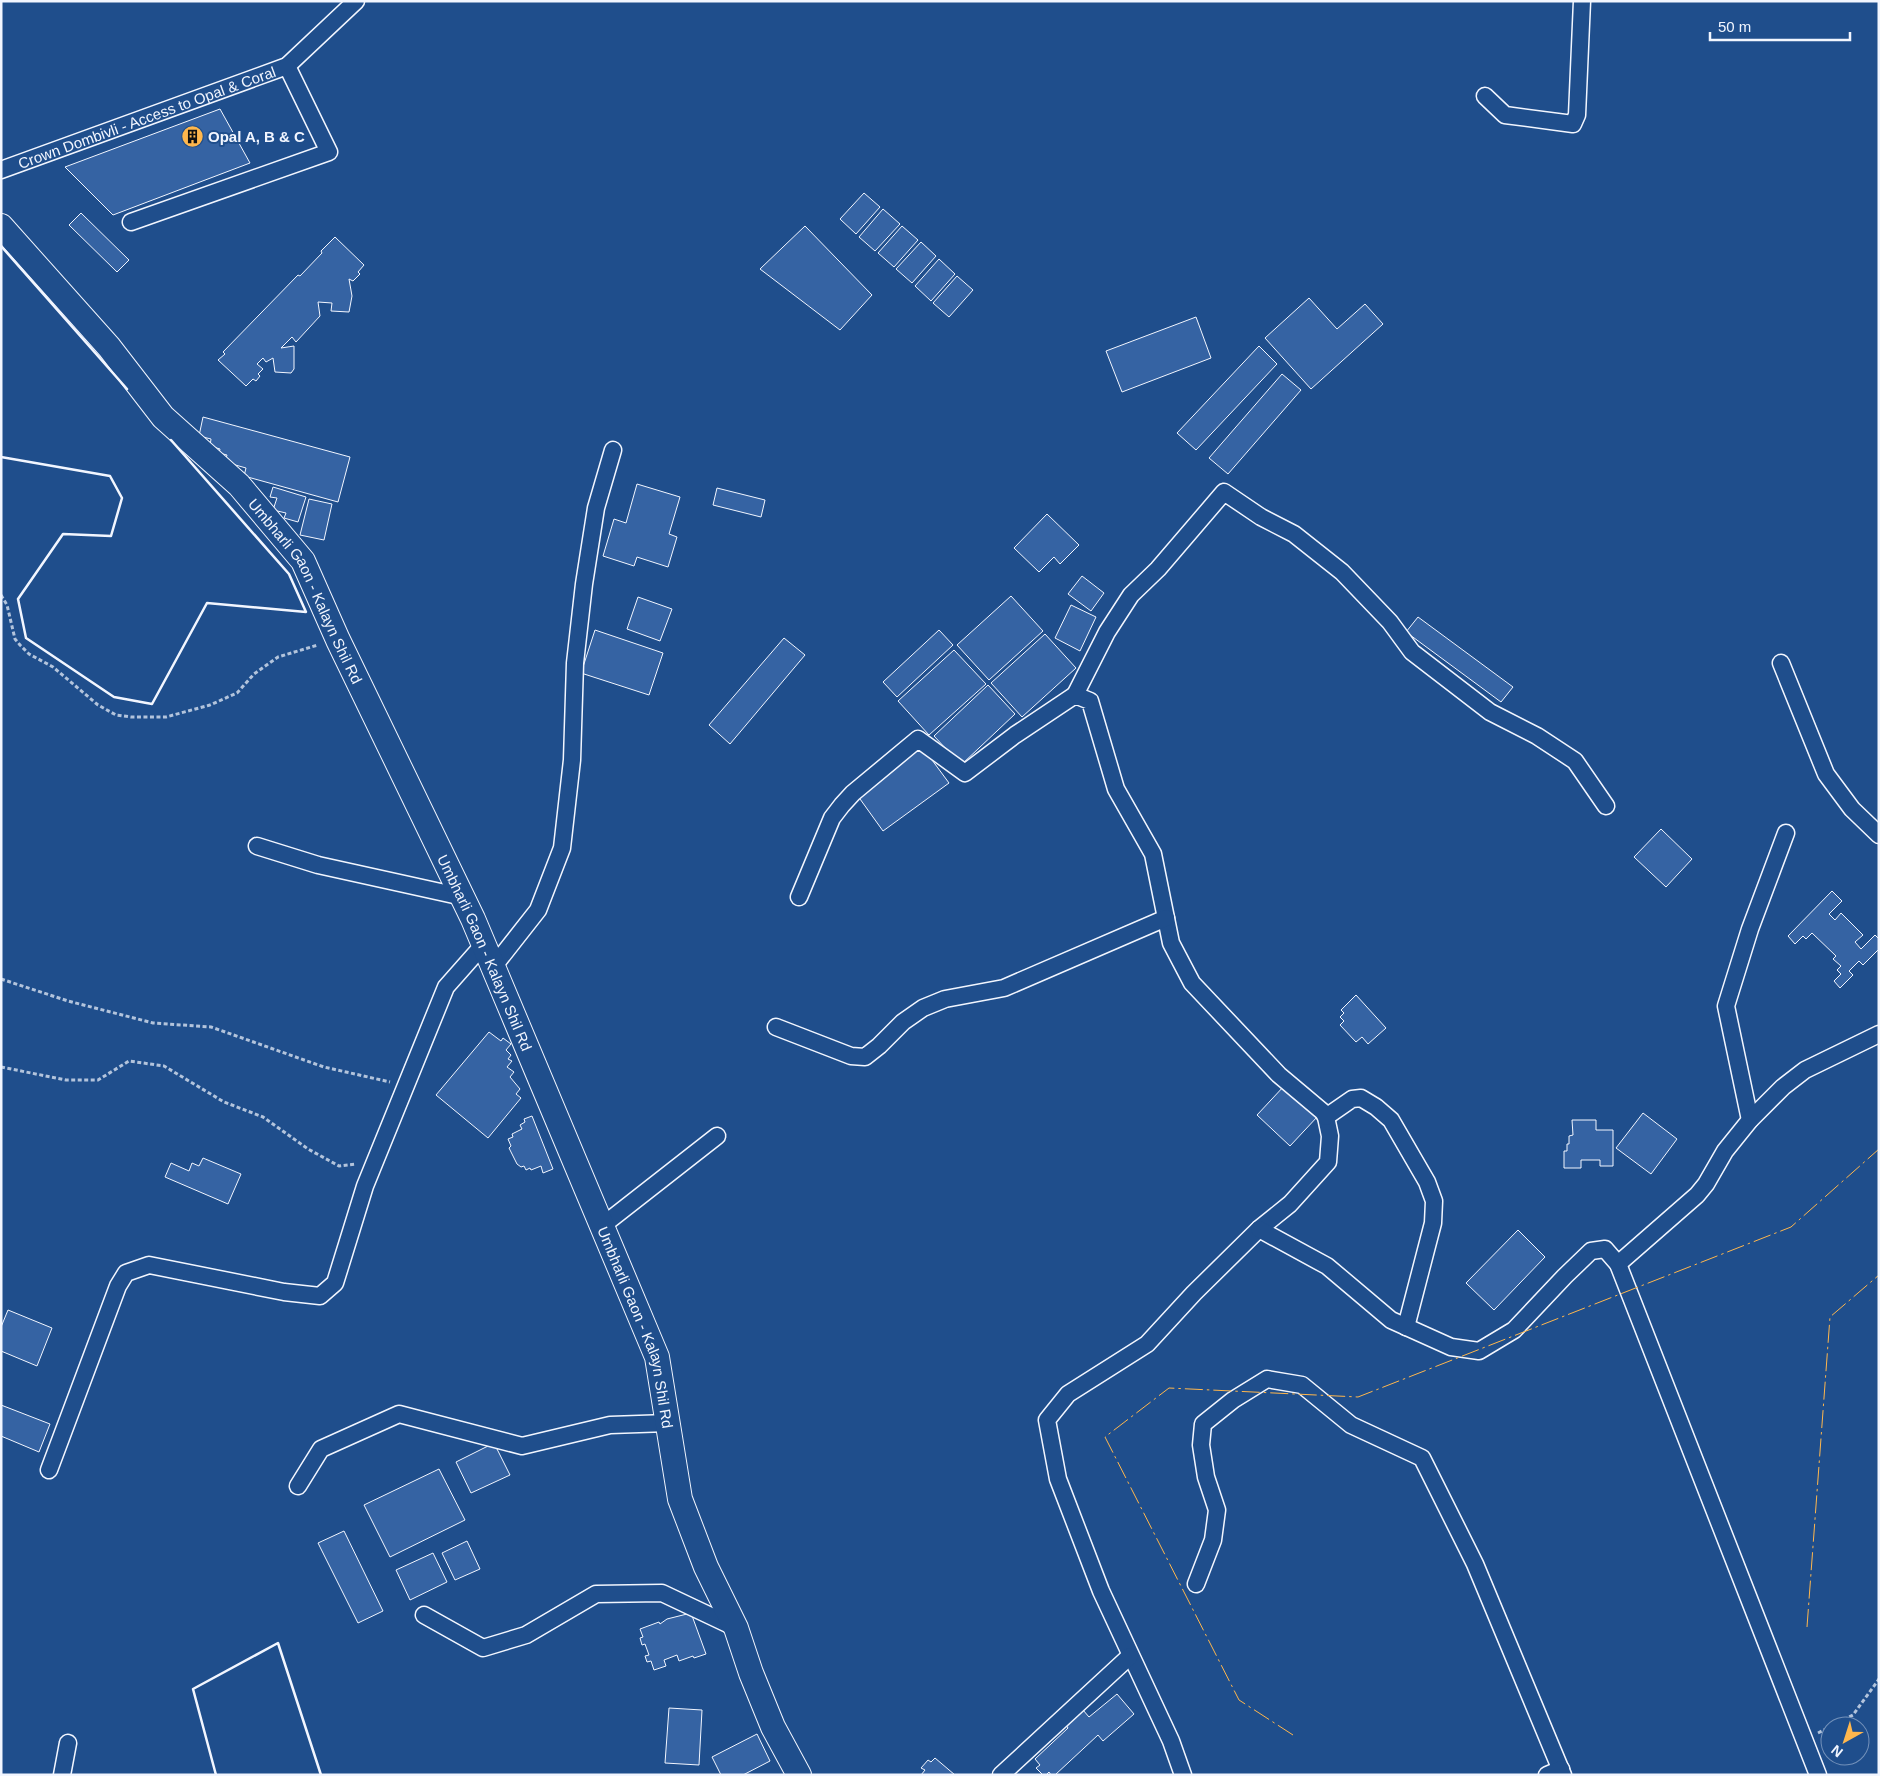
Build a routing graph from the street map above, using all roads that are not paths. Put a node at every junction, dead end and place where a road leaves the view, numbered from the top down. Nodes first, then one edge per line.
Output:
1 (356, 1) edge
2 (1582, 1) edge
3 (287, 66) junction
4 (1485, 96) dead end
5 (1, 170) edge
6 (131, 222) dead end
7 (1, 226) edge
8 (613, 450) dead end
9 (1781, 663) dead end
10 (1075, 695) junction
11 (1606, 806) dead end
12 (1786, 833) dead end
13 (1879, 836) edge
14 (257, 846) dead end
15 (463, 897) junction
16 (798, 897) dead end
17 (1166, 918) junction
18 (484, 944) junction
19 (494, 966) junction
20 (776, 1028) dead end
21 (1879, 1034) edge
22 (1326, 1117) junction
23 (1750, 1120) junction
24 (717, 1136) dead end
25 (602, 1226) junction
26 (1259, 1229) junction
27 (1618, 1264) junction
28 (1406, 1327) junction
29 (668, 1423) junction
30 (49, 1470) dead end
31 (298, 1486) dead end
32 (1196, 1584) dead end
33 (424, 1615) dead end
34 (736, 1628) junction
35 (1130, 1656) junction
36 (68, 1743) dead end
37 (1557, 1773) edge
38 (62, 1775) edge
39 (799, 1775) edge
40 (1000, 1775) edge
41 (1183, 1775) edge
42 (1818, 1775) edge

1 - 3 street, Crown Dombivli - Access to Opal & Coral
2 - 4 street
3 - 5 street, Crown Dombivli - Access to Opal & Coral
3 - 6 street
7 - 15 street, Umbharli Gaon - Kalayn Shil Rd
8 - 19 street
9 - 13 street
10 - 11 street
10 - 16 street
10 - 17 street
12 - 23 street
14 - 15 street
15 - 18 street, Umbharli Gaon - Kalayn Shil Rd
17 - 20 street
17 - 22 street
18 - 19 street, Umbharli Gaon - Kalayn Shil Rd
18 - 30 street
19 - 25 street, Umbharli Gaon - Kalayn Shil Rd
21 - 23 street
22 - 26 street
22 - 28 street
23 - 27 street
24 - 25 street
25 - 29 street, Umbharli Gaon - Kalayn Shil Rd
26 - 28 street
26 - 35 street
27 - 28 street
27 - 42 street
29 - 31 street
29 - 34 street, Umbharli Gaon - Kalayn Shil Rd
32 - 37 street
33 - 34 street
34 - 39 street, Umbharli Gaon - Kalayn Shil Rd
35 - 40 street
35 - 41 street
36 - 38 street

